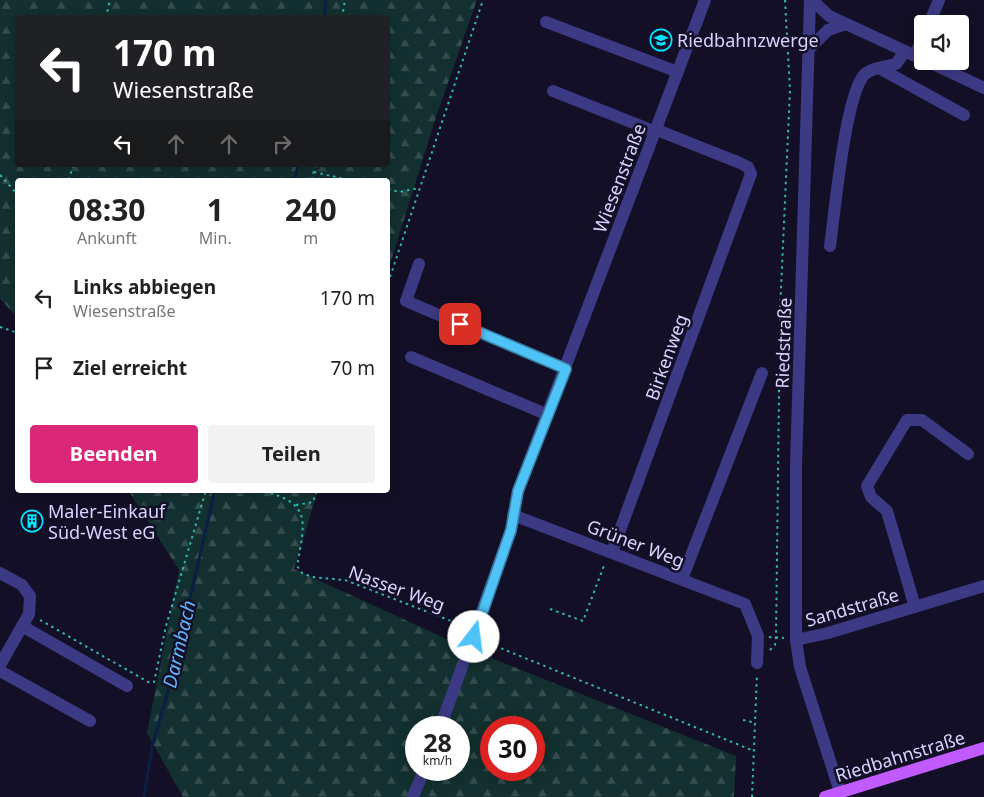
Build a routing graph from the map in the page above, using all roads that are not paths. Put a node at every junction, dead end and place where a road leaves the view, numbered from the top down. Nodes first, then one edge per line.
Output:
1 (705, 0) edge
2 (811, 0) edge
3 (939, 0) edge
4 (933, 15) edge
5 (546, 22) dead end
6 (846, 24) junction
7 (810, 48) junction
8 (914, 55) edge
9 (879, 68) junction
10 (946, 70) edge
11 (678, 72) junction
12 (984, 88) edge
13 (553, 91) dead end
14 (964, 114) dead end
15 (656, 131) junction
16 (830, 246) dead end
17 (419, 264) dead end
18 (411, 357) dead end
19 (566, 369) junction
20 (762, 373) dead end
21 (548, 415) junction
22 (968, 454) dead end
23 (513, 515) junction
24 (611, 552) junction
25 (0, 573) edge
26 (682, 579) junction
27 (984, 586) edge
28 (915, 607) junction
29 (22, 626) junction
30 (796, 640) junction
31 (757, 663) road end
32 (0, 665) edge
33 (0, 672) edge
34 (127, 686) dead end
35 (444, 716) edge
36 (90, 721) dead end
37 (984, 748) edge
38 (420, 781) edge
39 (840, 792) junction
40 (413, 797) edge
41 (825, 797) edge

1 - 11 street, Wiesenstraße
2 - 6 street, Riedstraße
2 - 7 street, Riedstraße
3 - 4 street
5 - 11 street
6 - 7 street
6 - 8 street, Riedstraße
7 - 30 street, Riedstraße
8 - 9 street
9 - 14 street
9 - 16 street
10 - 12 street
11 - 15 street, Wiesenstraße
13 - 15 street
15 - 19 street, Wiesenstraße
15 - 24 street, Birkenweg
17 - 19 street
18 - 21 street
19 - 21 street, Wiesenstraße
20 - 26 street
21 - 23 street, Wiesenstraße
22 - 28 street
23 - 24 street, Grüner Weg
23 - 35 street, Wiesenstraße
24 - 26 street, Grüner Weg
25 - 29 street
26 - 31 street, Grüner Weg
27 - 28 street, Sandstraße
28 - 30 street, Sandstraße
29 - 32 street
29 - 34 street
30 - 39 street, Sandstraße
33 - 36 street
37 - 39 main road, Riedbahnstraße
38 - 40 street
39 - 41 main road, Riedbahnstraße

